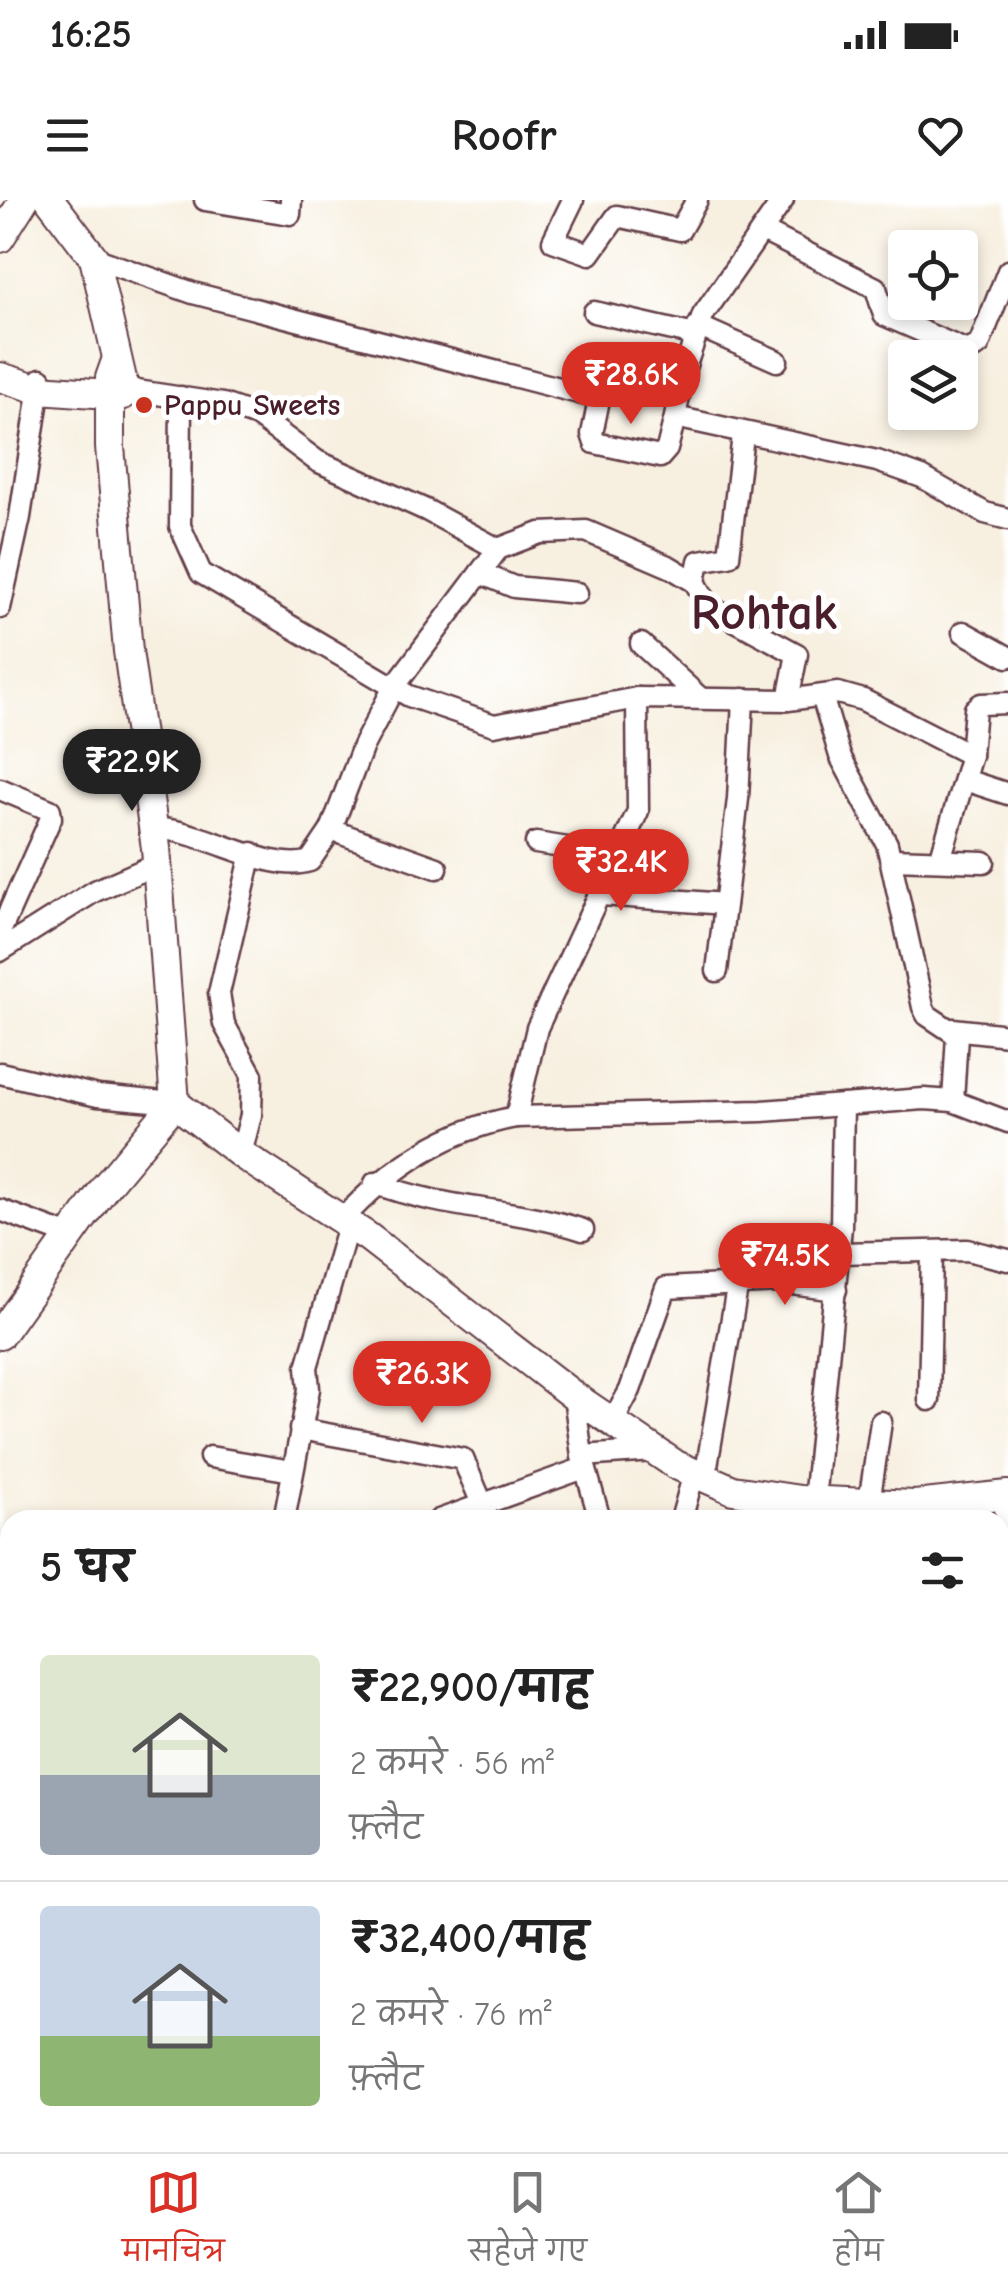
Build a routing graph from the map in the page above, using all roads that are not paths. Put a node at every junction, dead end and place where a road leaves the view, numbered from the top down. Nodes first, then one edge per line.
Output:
1 (24, 200) edge
2 (50, 200) edge
3 (205, 200) edge
4 (291, 200) edge
5 (573, 200) edge
6 (697, 200) edge
7 (783, 200) edge
8 (764, 232) junction
9 (0, 238) edge
10 (94, 258) junction
11 (1008, 270) edge
12 (594, 312) dead end
13 (697, 330) junction
14 (920, 340) edge
15 (978, 344) edge
16 (777, 361) dead end
17 (0, 366) edge
18 (684, 371) junction
19 (0, 377) edge
20 (40, 382) junction
21 (120, 385) junction
22 (181, 397) junction
23 (598, 398) junction
24 (675, 418) junction
25 (743, 435) junction
26 (1008, 519) edge
27 (498, 550) junction
28 (480, 573) junction
29 (695, 582) junction
30 (577, 593) dead end
31 (0, 608) edge
32 (962, 632) dead end
33 (640, 644) dead end
34 (1008, 657) edge
35 (394, 687) junction
36 (822, 696) junction
37 (637, 698) junction
38 (700, 698) junction
39 (743, 698) junction
40 (788, 700) junction
41 (1008, 703) edge
42 (971, 754) junction
43 (964, 780) junction
44 (0, 789) edge
45 (1008, 794) edge
46 (331, 830) junction
47 (156, 842) junction
48 (536, 842) dead end
49 (252, 853) junction
50 (892, 859) junction
51 (940, 860) junction
52 (984, 862) dead end
53 (437, 868) dead end
54 (613, 872) junction
55 (602, 895) junction
56 (725, 904) junction
57 (0, 932) edge
58 (0, 951) edge
59 (717, 971) dead end
60 (953, 1029) junction
61 (1008, 1034) edge
62 (0, 1073) edge
63 (952, 1101) junction
64 (175, 1103) junction
65 (843, 1105) junction
66 (516, 1117) junction
67 (1008, 1122) edge
68 (241, 1154) junction
69 (376, 1184) junction
70 (0, 1210) edge
71 (345, 1223) junction
72 (584, 1230) dead end
73 (70, 1236) junction
74 (839, 1253) junction
75 (932, 1253) junction
76 (1008, 1260) edge
77 (738, 1282) junction
78 (836, 1290) junction
79 (0, 1336) edge
80 (574, 1396) junction
81 (929, 1400) dead end
82 (613, 1421) junction
83 (882, 1422) dead end
84 (300, 1428) junction
85 (654, 1451) junction
86 (210, 1457) dead end
87 (583, 1462) junction
88 (292, 1471) junction
89 (700, 1476) junction
90 (1006, 1496) edge
91 (814, 1500) junction
92 (760, 1508) edge
93 (884, 1509) edge
94 (286, 1510) edge
95 (485, 1510) edge
96 (490, 1510) edge
97 (597, 1510) edge
98 (685, 1510) edge

1 - 9 street
2 - 10 street
3 - 4 street
5 - 6 street
7 - 8 street
8 - 13 street
8 - 14 street
10 - 21 street
10 - 23 street
11 - 15 street
12 - 13 street
13 - 16 street
13 - 18 street
17 - 20 street
18 - 23 street
18 - 24 street
19 - 20 street
20 - 21 street
20 - 31 street
21 - 22 street
21 - 47 street
22 - 27 street
22 - 35 street
23 - 24 street
24 - 25 street
25 - 26 street
25 - 29 street
27 - 28 street
27 - 29 street
28 - 30 street
28 - 35 street
29 - 40 street
32 - 34 street
33 - 38 street
35 - 37 street
35 - 46 street
36 - 40 street
36 - 42 street
36 - 50 street
37 - 38 street
37 - 54 street
38 - 39 street
39 - 40 street
39 - 56 street
41 - 42 street
42 - 43 street
43 - 45 street
43 - 51 street
44 - 57 street
46 - 49 street
46 - 53 street
47 - 49 street
47 - 58 street
47 - 64 street
48 - 54 street
49 - 68 street
50 - 51 street
50 - 60 street
51 - 52 street
54 - 55 street
55 - 56 street
55 - 66 street
56 - 59 street
60 - 61 street
60 - 63 street
62 - 64 street
63 - 65 street
63 - 67 street
64 - 68 street
64 - 73 street
65 - 66 street
65 - 74 street
66 - 69 street
68 - 71 street
69 - 71 street
69 - 72 street
70 - 73 street
71 - 80 street
71 - 84 street
73 - 79 street
74 - 75 street
74 - 78 street
75 - 76 street
75 - 81 street
77 - 78 street
77 - 82 street
77 - 89 street
78 - 91 street
80 - 82 street
80 - 87 street
82 - 85 street
83 - 93 street
84 - 88 street
84 - 95 street
85 - 87 street
85 - 89 street
86 - 88 street
87 - 96 street
87 - 97 street
88 - 94 street
89 - 92 street
89 - 98 street
90 - 93 street
91 - 92 street
91 - 93 street

